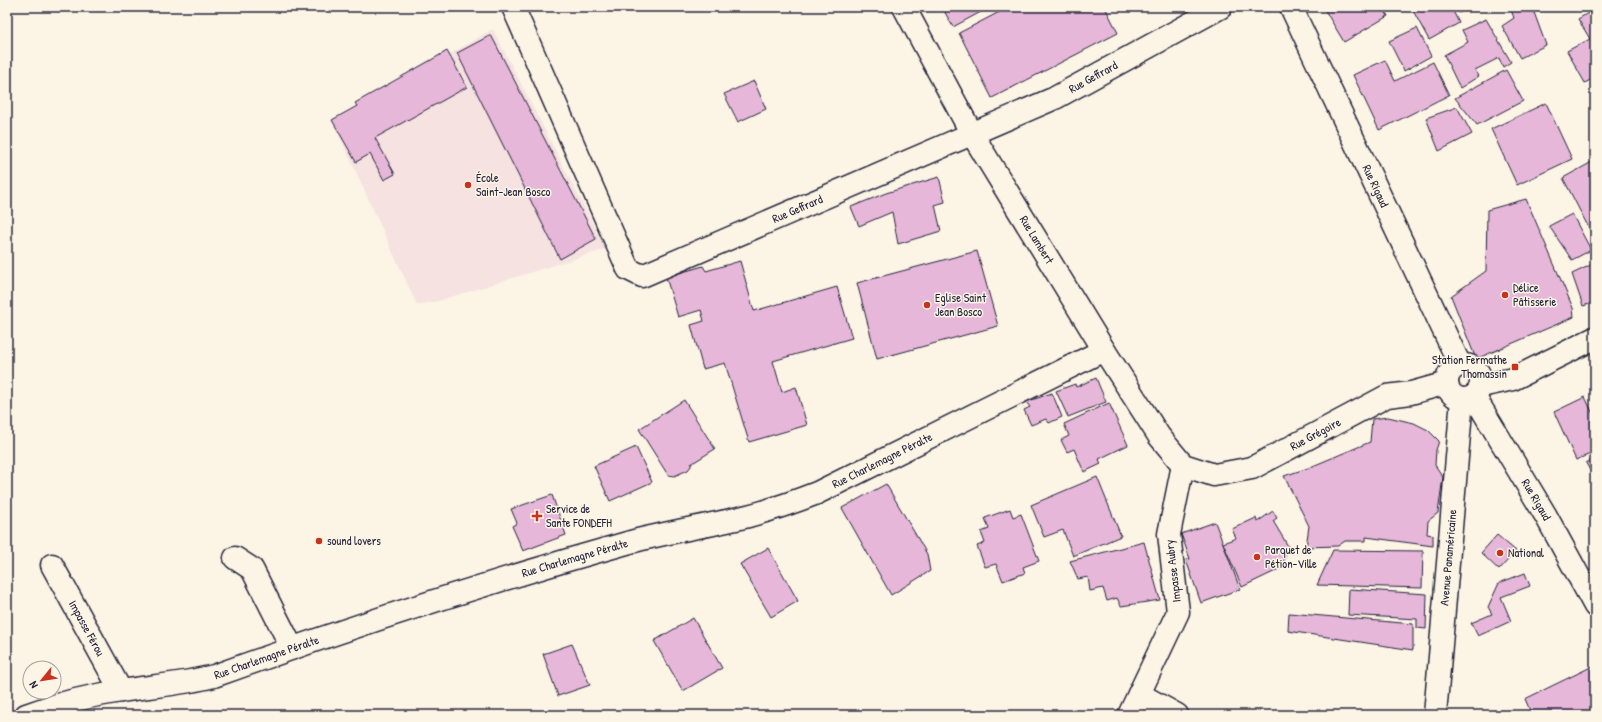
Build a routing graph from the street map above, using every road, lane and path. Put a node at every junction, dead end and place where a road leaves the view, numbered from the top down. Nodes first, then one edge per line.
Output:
1 (513, 7) edge
2 (904, 7) edge
3 (1221, 7) edge
4 (1291, 7) edge
5 (972, 134) junction
6 (1595, 338) edge
7 (1104, 350) junction
8 (1460, 365) junction
9 (1447, 383) junction
10 (1472, 394) junction
11 (1183, 465) junction
12 (235, 558) dead end
13 (52, 565) dead end
14 (1595, 606) edge
15 (292, 648) junction
16 (121, 691) junction
17 (1139, 694) junction
18 (26, 715) edge
19 (1129, 715) edge
20 (1177, 715) edge
21 (1435, 715) edge

1 - 5 street, Rue Geffrard
2 - 5 street, Rue Lambert
3 - 5 street, Rue Geffrard
4 - 8 street, Rue Rigaud
5 - 7 street, Rue Lambert
6 - 10 street
7 - 11 street, Rue Lambert
7 - 15 street, Rue Charlemagne Péralte
8 - 9 street
8 - 10 street
9 - 10 street
9 - 11 street, Rue Grégoire
10 - 14 street, Rue Rigaud
10 - 21 street, Avenue Panaméricaine
11 - 17 street, Impasse Aubry
12 - 15 street
13 - 16 street, Impasse Férou
15 - 16 street, Rue Charlemagne Péralte
16 - 18 street, Rue Charlemagne Péralte
17 - 19 street, Impasse Aubry
17 - 20 street

